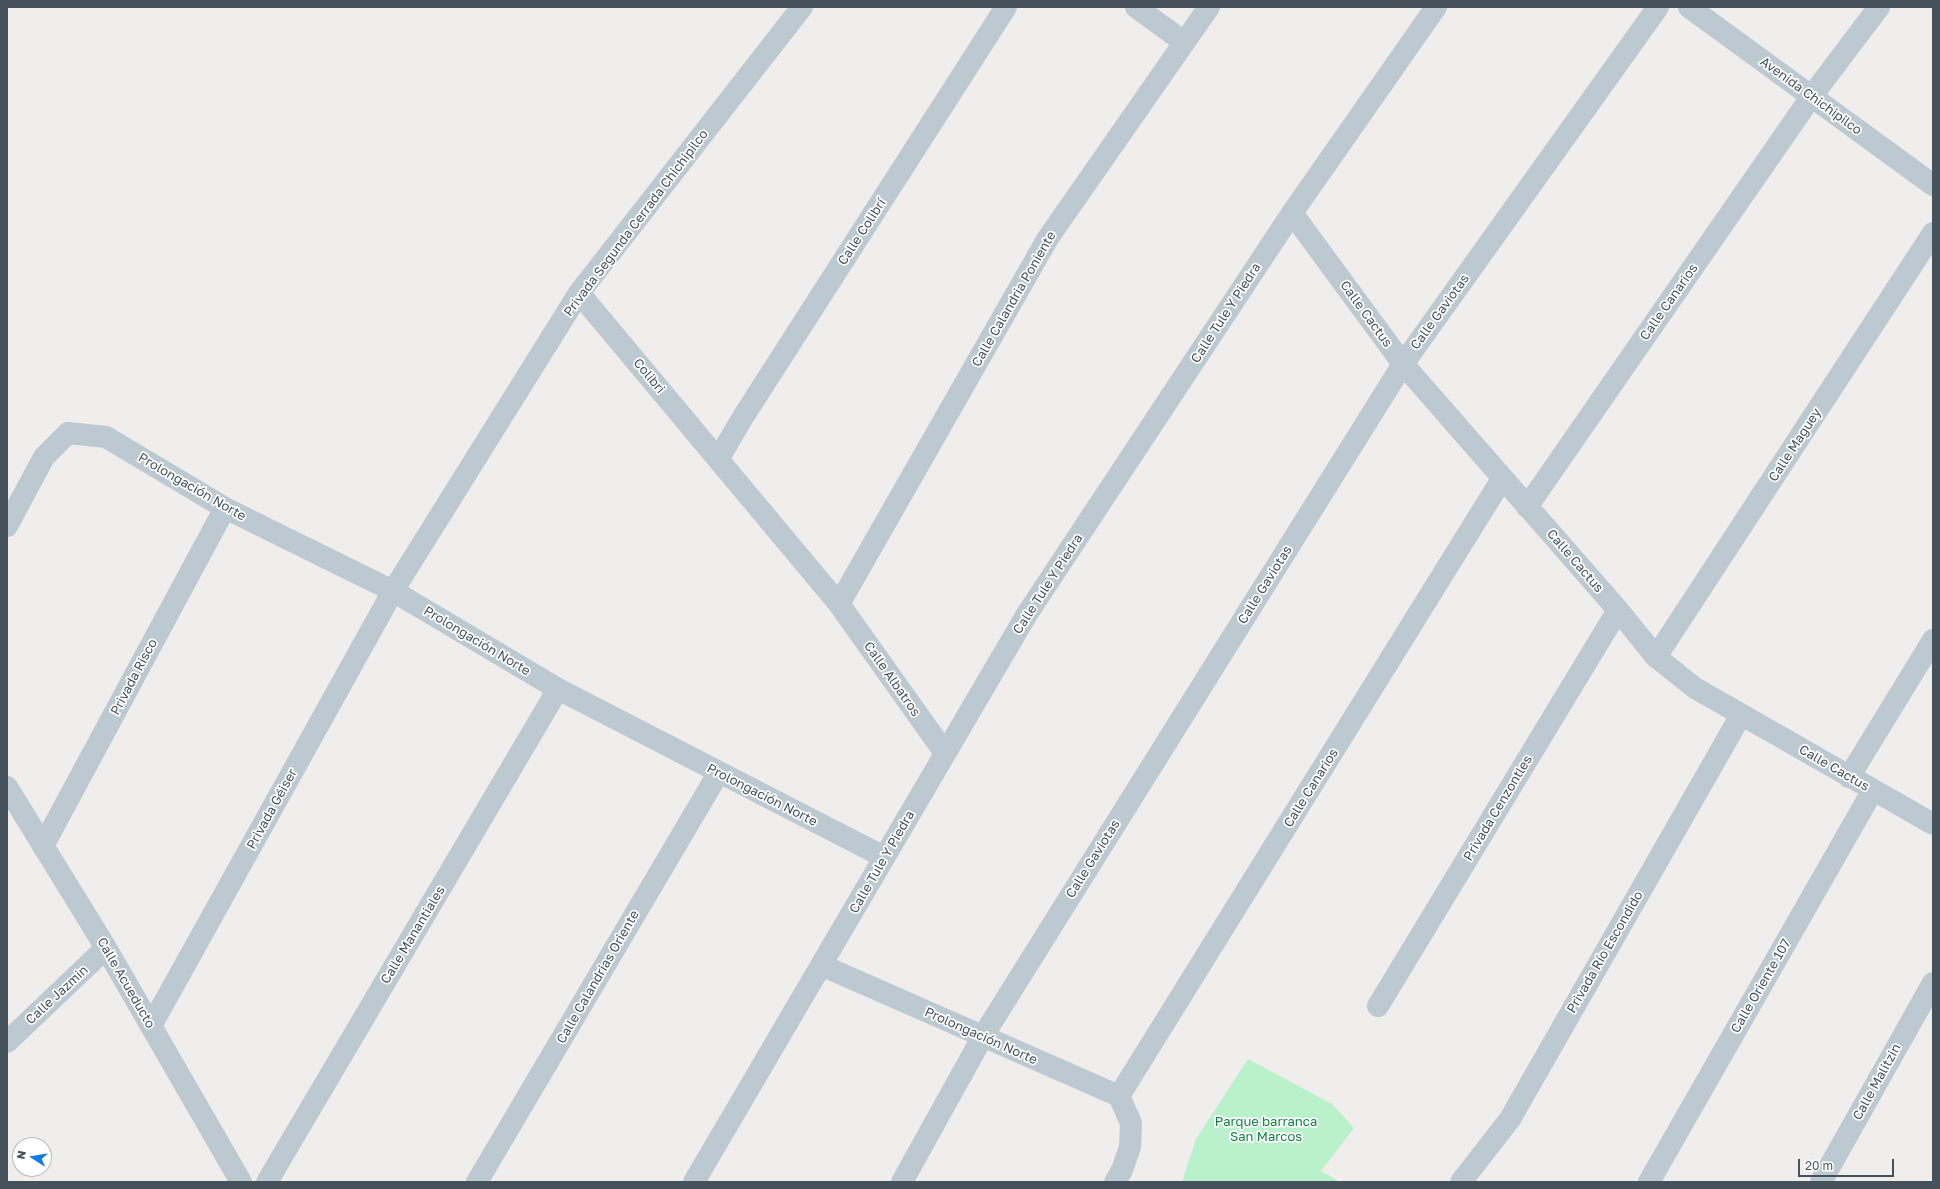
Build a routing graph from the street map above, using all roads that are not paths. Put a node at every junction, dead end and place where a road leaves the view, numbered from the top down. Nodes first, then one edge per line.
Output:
1 (802, 7) edge
2 (1006, 7) edge
3 (1136, 7) edge
4 (1209, 7) edge
5 (1436, 7) edge
6 (1658, 7) edge
7 (1689, 7) edge
8 (1878, 7) edge
9 (1184, 42) junction
10 (1811, 97) junction
11 (1933, 185) edge
12 (1292, 213) junction
13 (1933, 233) edge
14 (580, 293) junction
15 (1403, 364) junction
16 (719, 458) junction
17 (1502, 479) junction
18 (1527, 507) junction
19 (225, 508) junction
20 (7, 526) edge
21 (393, 591) junction
22 (839, 604) junction
23 (1618, 610) junction
24 (1933, 640) edge
25 (1656, 657) junction
26 (558, 689) junction
27 (1741, 715) junction
28 (946, 754) junction
29 (718, 772) junction
30 (1849, 776) junction
31 (7, 789) edge
32 (1873, 790) junction
33 (1933, 824) edge
34 (43, 846) junction
35 (884, 857) junction
36 (106, 948) junction
37 (821, 966) junction
38 (1933, 983) edge
39 (1378, 1006) dead end
40 (151, 1026) junction
41 (983, 1036) junction
42 (7, 1042) edge
43 (1119, 1096) junction
44 (241, 1182) edge
45 (267, 1182) edge
46 (477, 1182) edge
47 (694, 1182) edge
48 (902, 1182) edge
49 (1115, 1182) edge
50 (1461, 1182) edge
51 (1649, 1182) edge
52 (1821, 1182) edge

1 - 14 street, Privada Segunda Cerrada Chichipilco
2 - 16 street, Calle Colibrí
3 - 9 street
4 - 9 street, Calle Calandria Poniente
5 - 12 street, Calle Tule Y Piedra
6 - 15 street, Calle Gaviotas
7 - 10 street, Avenida Chichipilco
8 - 10 street, Calle Canarios
9 - 22 street, Calle Calandria Poniente
10 - 11 street, Avenida Chichipilco
10 - 18 street, Calle Canarios
12 - 15 street, Calle Cactus
12 - 28 street, Calle Tule Y Piedra
13 - 25 street, Calle Maguey
14 - 16 street, Colibri
14 - 21 street, Privada Segunda Cerrada Chichipilco
15 - 17 street, Calle Cactus
15 - 41 street, Calle Gaviotas
16 - 22 street, Colibri
17 - 18 street, Calle Cactus
17 - 43 street, Calle Canarios
18 - 23 street, Calle Cactus
19 - 20 street, Prolongación Norte
19 - 21 street, Prolongación Norte
19 - 34 street, Privada Risco
21 - 26 street, Prolongación Norte
21 - 40 street, Privada Géiser
22 - 28 street, Calle Albatros
23 - 25 street, Calle Cactus
23 - 39 street, Privada Cenzontles
24 - 30 street
25 - 27 street, Calle Cactus
26 - 29 street, Prolongación Norte
26 - 45 street, Calle Manantiales
27 - 30 street, Calle Cactus
27 - 50 street, Privada Río Escondido
28 - 35 street, Calle Tule Y Piedra
29 - 35 street, Prolongación Norte
29 - 46 street, Calle Calandrias Oriente
30 - 32 street, Calle Cactus
31 - 34 street, Calle Acueducto
32 - 33 street, Calle Cactus
32 - 51 street, Calle Oriente 107
34 - 36 street, Calle Acueducto
35 - 37 street, Calle Tule Y Piedra
36 - 40 street, Calle Acueducto
36 - 42 street, Calle Jazmin
37 - 41 street, Prolongación Norte
37 - 47 street, Calle Tule Y Piedra
38 - 52 street, Calle Malitzin
40 - 44 street, Calle Acueducto
41 - 43 street, Prolongación Norte
41 - 48 street, Calle Gaviotas
43 - 49 street

